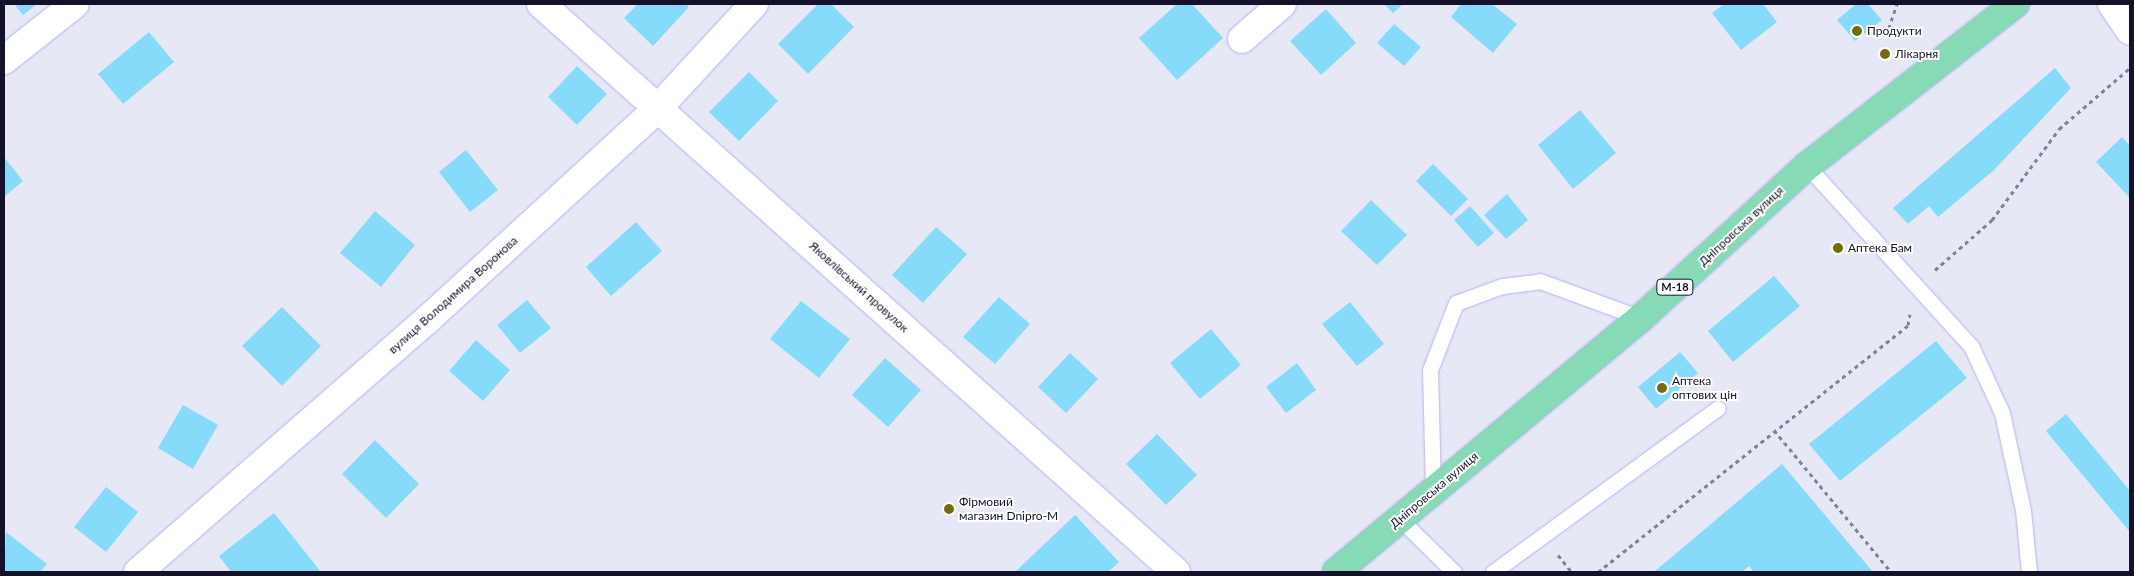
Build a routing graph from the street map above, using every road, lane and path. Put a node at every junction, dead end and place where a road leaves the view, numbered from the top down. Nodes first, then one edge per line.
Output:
1 (75, 4) edge
2 (541, 4) edge
3 (754, 4) edge
4 (1282, 4) edge
5 (1897, 4) edge
6 (2015, 4) edge
7 (2112, 4) edge
8 (2130, 31) edge
9 (1886, 36) dead end
10 (1242, 39) dead end
11 (4, 60) edge
12 (2130, 68) edge
13 (659, 107) junction
14 (1807, 166) junction
15 (1915, 287) junction
16 (1641, 318) junction
17 (1718, 408) dead end
18 (1774, 430) junction
19 (1433, 492) junction
20 (1400, 520) junction
21 (138, 572) edge
22 (1176, 572) edge
23 (1336, 572) edge
24 (1454, 572) edge
25 (1493, 572) edge
26 (1598, 572) edge
27 (1891, 572) edge
28 (2029, 572) edge

1 - 11 street
2 - 13 street, Яковлівський провулок
3 - 13 street, вулиця Володимира Воронова
4 - 10 street
5 - 9 path
6 - 14 highway, Дніпровська вулиця / М-18
7 - 8 street
12 - 15 path
13 - 21 street, вулиця Володимира Воронова
13 - 22 street, Яковлівський провулок
14 - 15 lane
14 - 16 highway, Дніпровська вулиця / М-18
15 - 18 path
15 - 28 lane
16 - 19 highway, Дніпровська вулиця / М-18
16 - 19 lane
17 - 25 lane
18 - 26 path
18 - 27 path
19 - 20 highway, Дніпровська вулиця / М-18
20 - 23 highway, Дніпровська вулиця / М-18
20 - 24 lane

